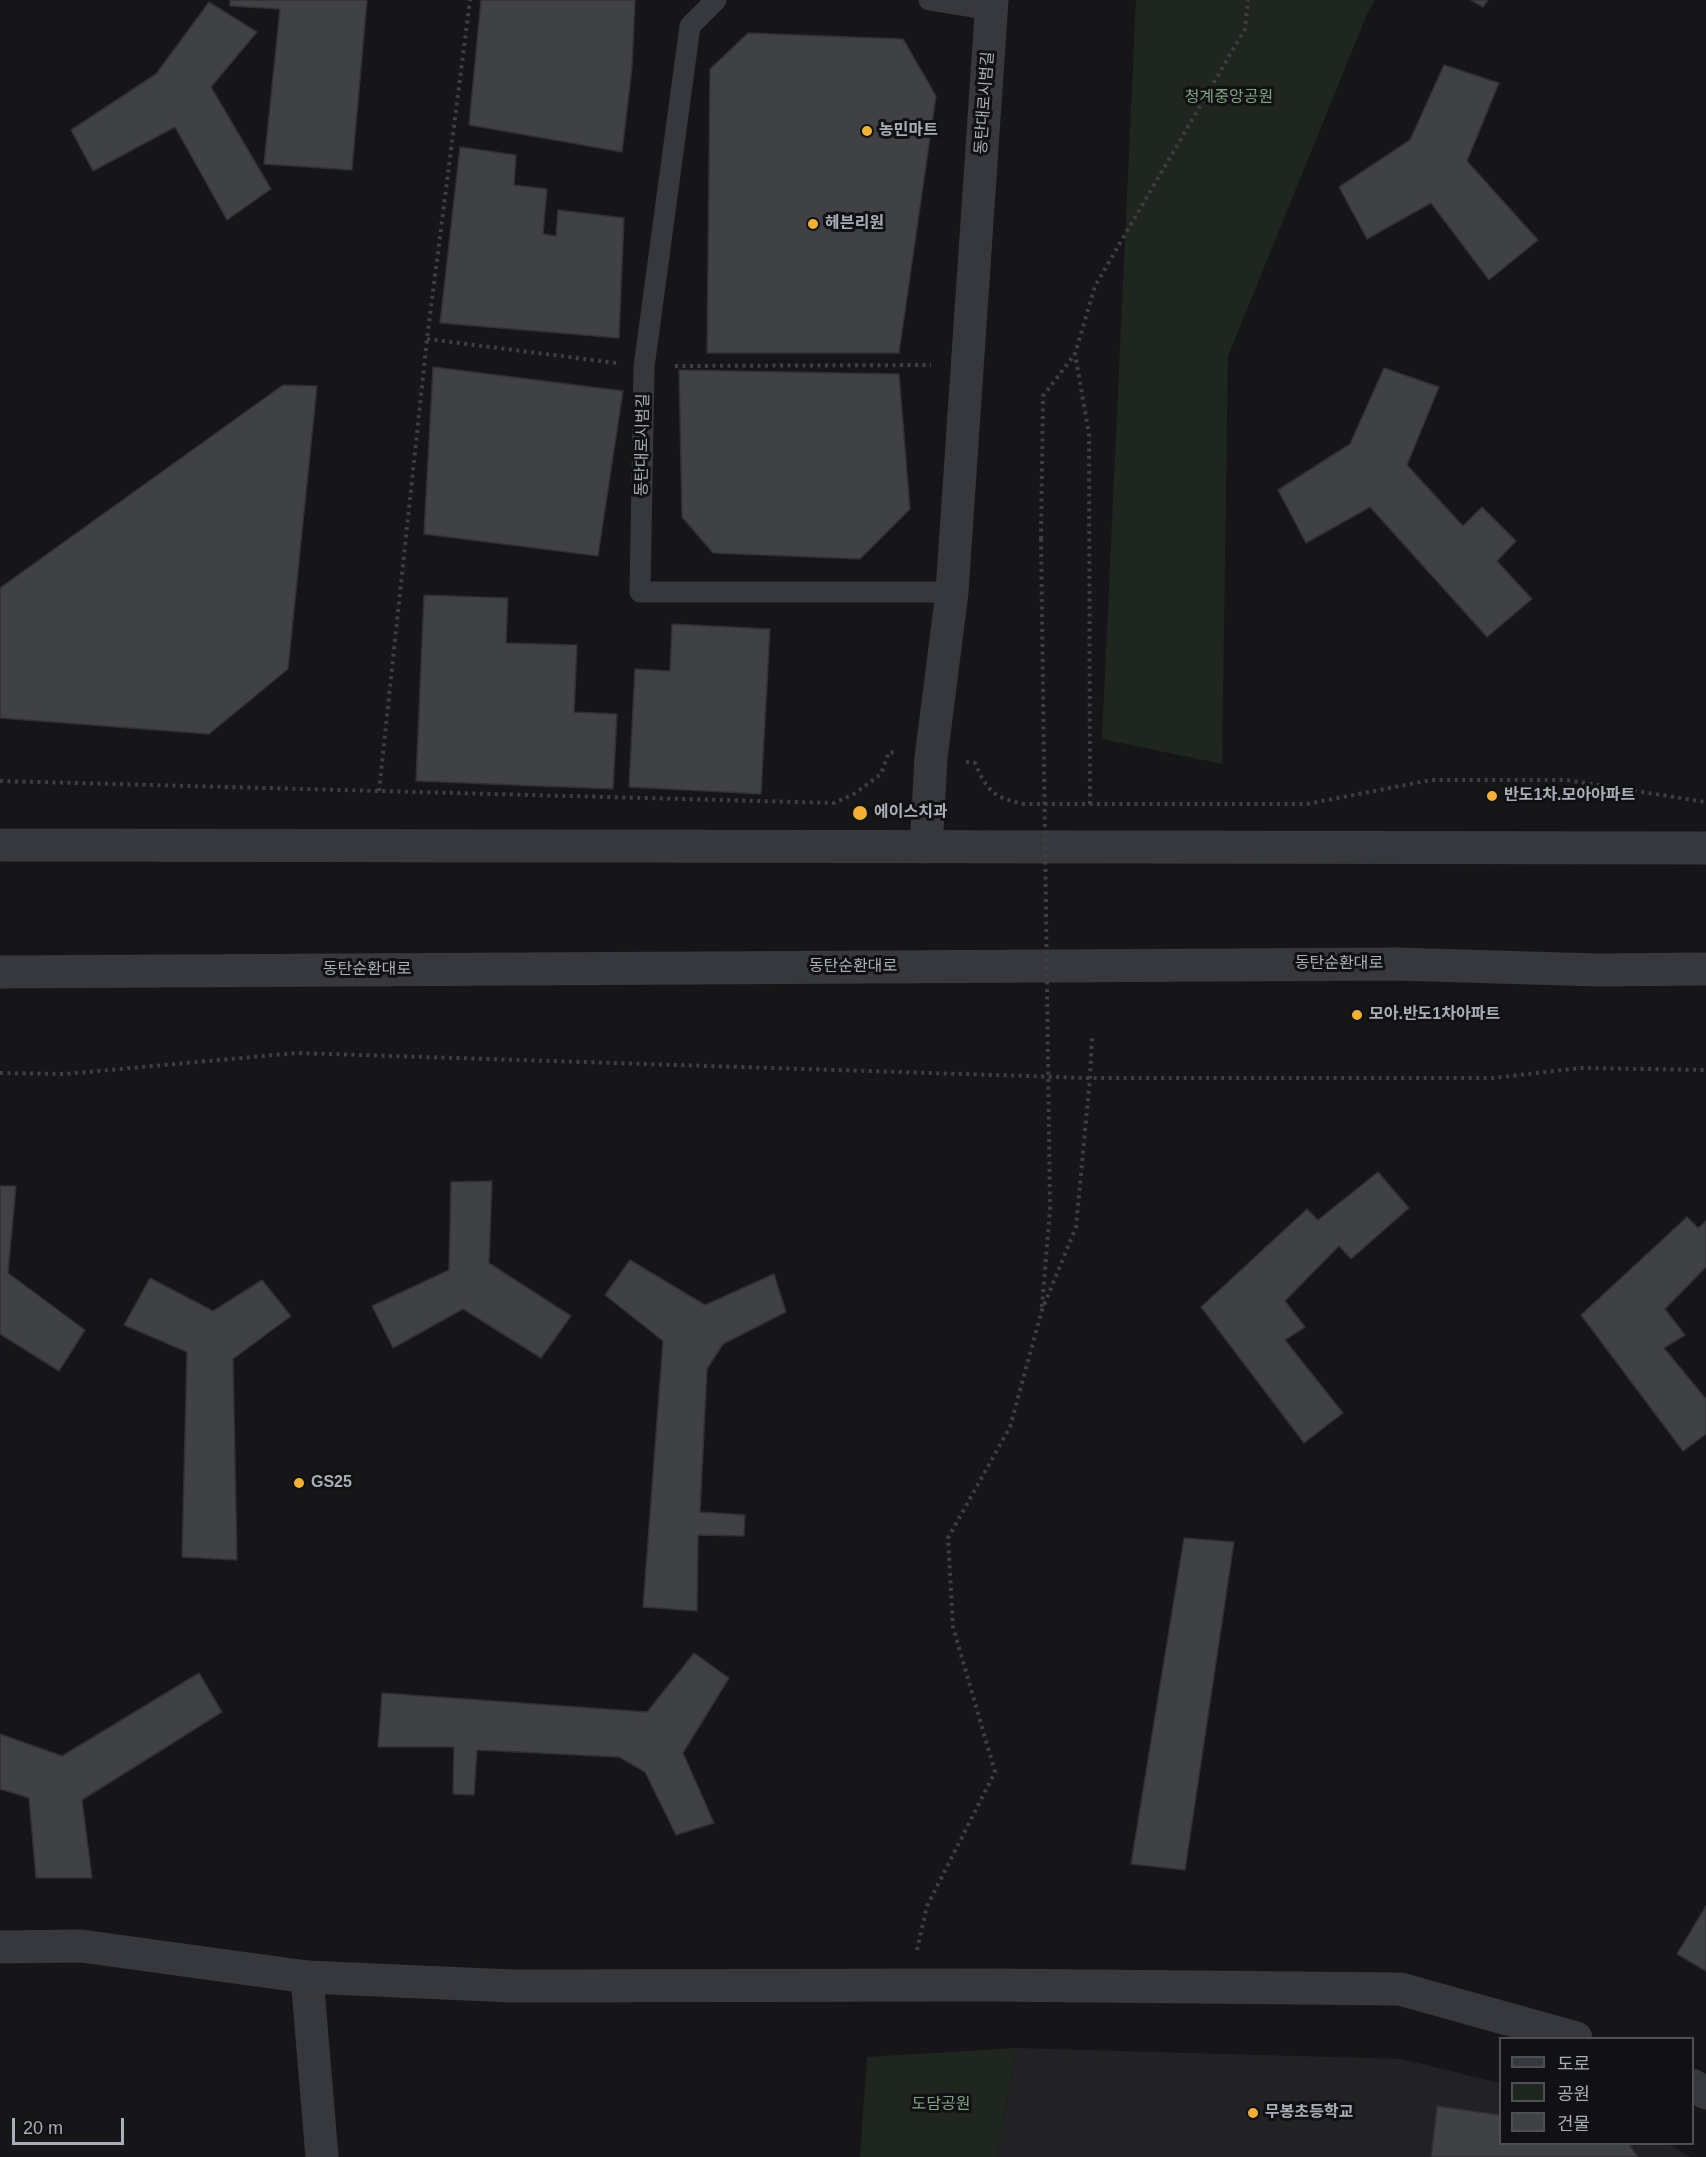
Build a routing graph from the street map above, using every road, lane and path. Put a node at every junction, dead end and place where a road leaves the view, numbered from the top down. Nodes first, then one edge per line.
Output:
1 (470, 0) edge
2 (716, 0) edge
3 (929, 0) edge
4 (1248, 0) edge
5 (992, 5) edge
6 (427, 339) junction
7 (1075, 354) junction
8 (968, 364) junction
9 (644, 367) junction
10 (952, 592) junction
11 (889, 752) dead end
12 (975, 763) dead end
13 (0, 781) edge
14 (379, 791) junction
15 (1706, 802) edge
16 (1090, 804) junction
17 (0, 845) edge
18 (926, 847) junction
19 (1706, 848) edge
20 (1706, 969) edge
21 (0, 972) edge
22 (1092, 1036) dead end
23 (1706, 1070) edge
24 (0, 1072) edge
25 (1090, 1078) junction
26 (1042, 1311) junction
27 (0, 1947) edge
28 (307, 1977) junction
29 (909, 1986) junction
30 (1572, 2037) edge
31 (322, 2157) edge

1 - 6 path
2 - 9 lane, 동탄대로시범길
3 - 5 lane, 동탄대로시범길
4 - 7 path
5 - 8 street, 동탄대로시범길
6 - 9 path
6 - 14 path
7 - 16 path
7 - 26 path, bridge
8 - 9 path
8 - 10 street, 동탄대로시범길
9 - 10 lane, 동탄대로시범길
10 - 18 street, 동탄대로시범길
11 - 14 path
12 - 16 path
13 - 14 path
15 - 16 path
17 - 18 street
18 - 19 street
20 - 21 street, 동탄순환대로
22 - 25 path
23 - 25 path
24 - 25 path
25 - 26 path
26 - 29 path
27 - 28 street
28 - 29 street
28 - 31 street
29 - 30 street

